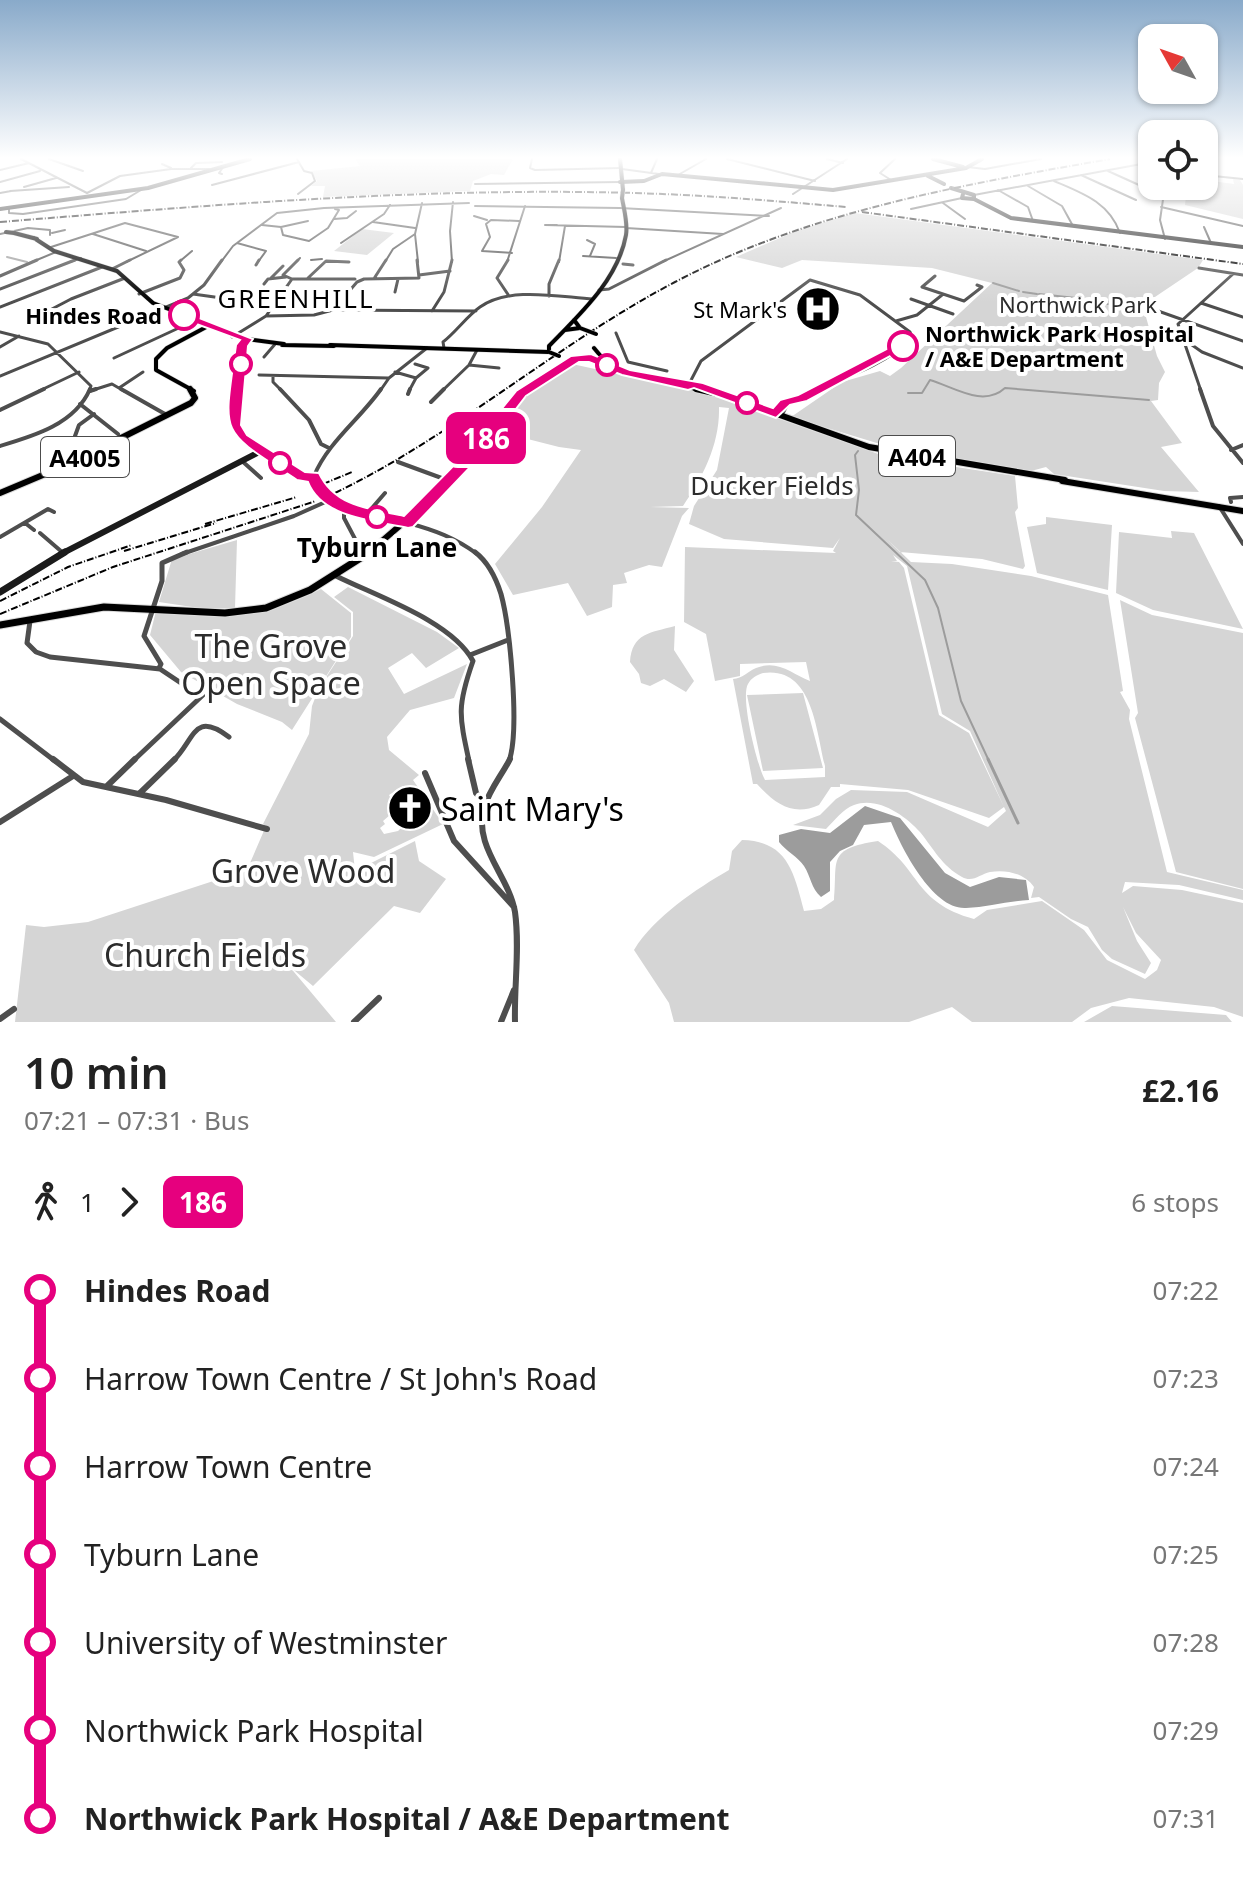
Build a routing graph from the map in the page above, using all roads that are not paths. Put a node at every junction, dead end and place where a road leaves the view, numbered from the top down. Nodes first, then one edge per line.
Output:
1 (525, 206) edge
2 (16, 207) edge
3 (73, 207) edge
4 (332, 207) junction
5 (347, 207) junction
6 (351, 207) edge
7 (389, 207) edge
8 (421, 207) edge
9 (453, 207) edge
10 (559, 207) edge
11 (921, 207) edge
12 (948, 207) edge
13 (990, 207) edge
14 (1027, 207) edge
15 (1063, 207) edge
16 (1105, 207) edge
17 (1161, 207) joint
18 (9, 208) junction
19 (624, 208) junction
20 (781, 208) dead end
21 (0, 209) edge
22 (911, 209) dead end
23 (339, 210) junction
24 (356, 211) dead end
25 (474, 216) dead end
26 (769, 216) junction
27 (334, 219) junction
28 (965, 219) dead end
29 (308, 221) dead end
30 (490, 221) junction
31 (519, 221) junction
32 (1033, 221) junction
33 (370, 222) junction
34 (260, 225) junction
35 (557, 225) dead end
36 (565, 225) junction
37 (1073, 226) junction
38 (1243, 226) edge
39 (281, 227) junction
40 (626, 227) junction
41 (1204, 227) dead end
42 (416, 228) junction
43 (65, 230) dead end
44 (1, 232) edge
45 (91, 233) junction
46 (1120, 233) junction
47 (51, 234) junction
48 (415, 234) junction
49 (724, 234) junction
50 (1165, 239) junction
51 (587, 240) dead end
52 (38, 241) junction
53 (237, 243) junction
54 (341, 243) dead end
55 (1212, 245) junction
56 (1243, 247) edge
57 (54, 251) junction
58 (192, 251) dead end
59 (148, 252) junction
60 (512, 253) junction
61 (583, 256) dead end
62 (590, 256) junction
63 (81, 258) junction
64 (300, 258) dead end
65 (616, 258) junction
66 (324, 259) junction
67 (311, 260) dead end
68 (349, 262) dead end
69 (623, 264) dead end
70 (1220, 264) dead end
71 (256, 265) dead end
72 (633, 265) dead end
73 (104, 266) junction
74 (283, 266) dead end
75 (1199, 268) dead end
76 (112, 269) junction
77 (450, 271) junction
78 (1223, 272) junction
79 (1233, 274) junction
80 (1243, 275) edge
81 (0, 276) edge
82 (935, 276) dead end
83 (273, 277) junction
84 (286, 277) junction
85 (375, 277) junction
86 (418, 277) junction
87 (125, 278) junction
88 (308, 278) junction
89 (292, 279) junction
90 (355, 279) dead end
91 (398, 279) junction
92 (264, 284) dead end
93 (977, 285) dead end
94 (0, 289) edge
95 (599, 290) junction
96 (395, 292) dead end
97 (139, 294) junction
98 (193, 294) junction
99 (943, 294) junction
100 (509, 296) junction
101 (549, 296) junction
102 (593, 299) junction
103 (911, 299) dead end
104 (229, 301) dead end
105 (1201, 303) junction
106 (929, 305) junction
107 (159, 306) junction
108 (1144, 306) dead end
109 (0, 307) edge
110 (333, 310) junction
111 (432, 311) junction
112 (476, 311) junction
113 (953, 314) dead end
114 (266, 316) junction
115 (1243, 317) edge
116 (194, 320) junction
117 (574, 320) junction
118 (1182, 320) junction
119 (29, 321) dead end
120 (896, 321) junction
121 (209, 326) junction
122 (580, 328) junction
123 (563, 331) junction
124 (0, 332) edge
125 (616, 333) dead end
126 (19, 336) junction
127 (234, 336) junction
128 (1182, 338) junction
129 (246, 340) junction
130 (1243, 341) edge
131 (275, 344) junction
132 (444, 345) junction
133 (0, 347) edge
134 (427, 348) junction
135 (594, 348) junction
136 (549, 349) junction
137 (477, 350) junction
138 (1186, 351) junction
139 (58, 352) junction
140 (1202, 352) junction
141 (560, 356) junction
142 (264, 357) dead end
143 (114, 358) dead end
144 (579, 358) junction
145 (415, 364) dead end
146 (469, 365) junction
147 (499, 368) dead end
148 (1243, 368) edge
149 (667, 371) dead end
150 (79, 372) junction
151 (143, 372) dead end
152 (395, 372) junction
153 (259, 375) dead end
154 (275, 375) junction
155 (0, 376) edge
156 (389, 378) junction
157 (416, 378) junction
158 (531, 385) junction
159 (688, 385) junction
160 (119, 388) junction
161 (90, 391) junction
162 (408, 394) dead end
163 (431, 402) dead end
164 (80, 404) junction
165 (0, 410) edge
166 (94, 414) junction
167 (165, 414) dead end
168 (779, 415) junction
169 (118, 434) dead end
170 (1243, 445) edge
171 (0, 446) edge
172 (330, 448) junction
173 (1231, 450) junction
174 (261, 451) junction
175 (67, 458) dead end
176 (242, 461) junction
177 (398, 462) dead end
178 (1243, 463) edge
179 (314, 477) junction
180 (261, 478) dead end
181 (450, 481) junction
182 (0, 493) edge
183 (385, 493) dead end
184 (1243, 497) edge
185 (331, 498) junction
186 (1231, 502) dead end
187 (1218, 505) junction
188 (344, 509) junction
189 (1243, 511) edge
190 (54, 512) dead end
191 (366, 515) junction
192 (25, 523) junction
193 (408, 523) junction
194 (0, 537) edge
195 (1243, 544) edge
196 (63, 554) junction
197 (364, 556) junction
198 (336, 576) junction
199 (0, 592) edge
200 (152, 607) junction
201 (31, 619) junction
202 (0, 625) edge
203 (508, 640) junction
204 (470, 655) junction
205 (159, 668) junction
206 (181, 683) dead end
207 (204, 694) dead end
208 (0, 719) edge
209 (229, 737) dead end
210 (425, 773) dead end
211 (73, 776) junction
212 (106, 787) junction
213 (139, 794) junction
214 (486, 804) junction
215 (0, 822) edge
216 (267, 829) dead end
217 (514, 907) junction
218 (515, 989) junction
219 (379, 998) dead end
220 (14, 1009) dead end
221 (0, 1019) edge
222 (354, 1022) edge
223 (501, 1022) edge
224 (515, 1022) edge

1 - 31 street
2 - 18 street
3 - 18 street
4 - 5 street
4 - 23 street
4 - 34 street
5 - 6 street
5 - 23 street
7 - 33 street
8 - 42 street
9 - 77 street
10 - 19 street
11 - 22 street
12 - 28 street
13 - 32 street
14 - 32 street
15 - 37 street
16 - 46 street
17 - 38 street
17 - 50 street
18 - 21 street
19 - 26 street
19 - 40 main road
20 - 26 street
23 - 27 street
24 - 27 street
25 - 30 street
26 - 49 street
27 - 39 street
29 - 39 street
30 - 31 street
30 - 60 street
31 - 60 street
32 - 37 street
33 - 42 street
33 - 54 street
34 - 39 street
34 - 53 street
35 - 36 street
36 - 40 street
36 - 101 street
37 - 46 street
40 - 49 street
40 - 65 main road
41 - 55 street
42 - 48 street
43 - 47 street
44 - 47 street
44 - 52 main road, bridge
45 - 57 street
45 - 59 street
45 - 59 street
46 - 50 street
47 - 52 street
48 - 85 street
48 - 86 street
49 - 95 street
50 - 55 street
51 - 62 street
52 - 57 main road
53 - 71 street
53 - 98 street
55 - 56 street
57 - 63 main road
57 - 81 street
58 - 97 street
59 - 76 street
60 - 100 street
61 - 62 street
62 - 65 street
63 - 73 main road
63 - 94 street
64 - 84 street
65 - 95 main road
66 - 67 street
66 - 68 street
66 - 88 street
69 - 72 street
70 - 78 street
73 - 76 main road
73 - 109 street
74 - 83 street
75 - 78 street
76 - 87 main road
77 - 86 street
77 - 111 street
78 - 79 street
79 - 80 street
79 - 105 street
82 - 99 street
83 - 84 street
83 - 92 street
84 - 89 street
85 - 91 street
85 - 110 street
86 - 91 street
87 - 97 main road
87 - 119 street
88 - 89 street
88 - 90 street
89 - 114 street
91 - 96 street
93 - 99 street
95 - 102 main road
97 - 107 main road
98 - 104 street
98 - 107 street
99 - 106 street
100 - 101 street
100 - 112 street
101 - 102 street
102 - 117 main road
103 - 106 street
105 - 115 street
105 - 118 street
106 - 113 street
106 - 120 street
107 - 116 main road
107 - 139 street
108 - 118 street
110 - 111 street
110 - 114 street
111 - 112 street
112 - 132 street
114 - 127 street
116 - 121 main road
116 - 143 street
117 - 122 main road
117 - 123 main road
118 - 128 street
118 - 130 street
120 - 159 street
120 - 168 street
121 - 127 main road
121 - 182 main road, A4005
122 - 123 main road
122 - 135 main road, bridge
123 - 136 main road
124 - 126 street
125 - 149 street
126 - 133 street
126 - 139 street
127 - 129 main road
128 - 138 street
128 - 140 street
129 - 131 main road
129 - 174 street
131 - 134 main road
131 - 142 street
132 - 134 main road
132 - 137 main road
134 - 152 street
135 - 144 main road
135 - 159 main road, A404
136 - 137 main road
136 - 141 main road, bridge
137 - 146 street
138 - 140 street
138 - 173 street
139 - 150 street
139 - 155 street
140 - 148 street
141 - 144 main road
141 - 158 main road
144 - 158 main road
144 - 159 main road, A404
145 - 157 street
146 - 147 street
146 - 163 street
150 - 161 street
150 - 165 street
151 - 160 street
152 - 156 street
152 - 157 street
153 - 154 street
154 - 156 street
154 - 172 street
156 - 172 street
157 - 162 street
158 - 181 main road
159 - 168 main road, A404
160 - 161 street
160 - 167 street
161 - 164 street
164 - 166 street
164 - 171 street
166 - 169 street
166 - 175 street
168 - 187 main road, A404
170 - 173 street
172 - 179 street
173 - 178 street
174 - 176 street
174 - 179 street
176 - 180 street
176 - 196 street
177 - 181 street
179 - 185 street, bridge
181 - 193 main road
183 - 191 street
184 - 186 street
185 - 188 street
185 - 200 street
187 - 189 main road, A404
187 - 195 street
188 - 191 street
188 - 197 street
190 - 192 street
191 - 193 street
192 - 194 street
192 - 196 street
193 - 197 main road
193 - 203 street
196 - 199 street
197 - 198 main road
198 - 200 main road
198 - 204 street
200 - 201 main road
200 - 205 street
201 - 202 main road
201 - 205 street
203 - 204 street
203 - 214 street
204 - 214 street
205 - 206 street
207 - 212 street
208 - 211 street
209 - 213 street
210 - 217 street
211 - 212 street
211 - 215 street
212 - 213 street
213 - 216 street
214 - 217 street
217 - 218 street
218 - 223 street
218 - 224 street
219 - 222 street
220 - 221 street

